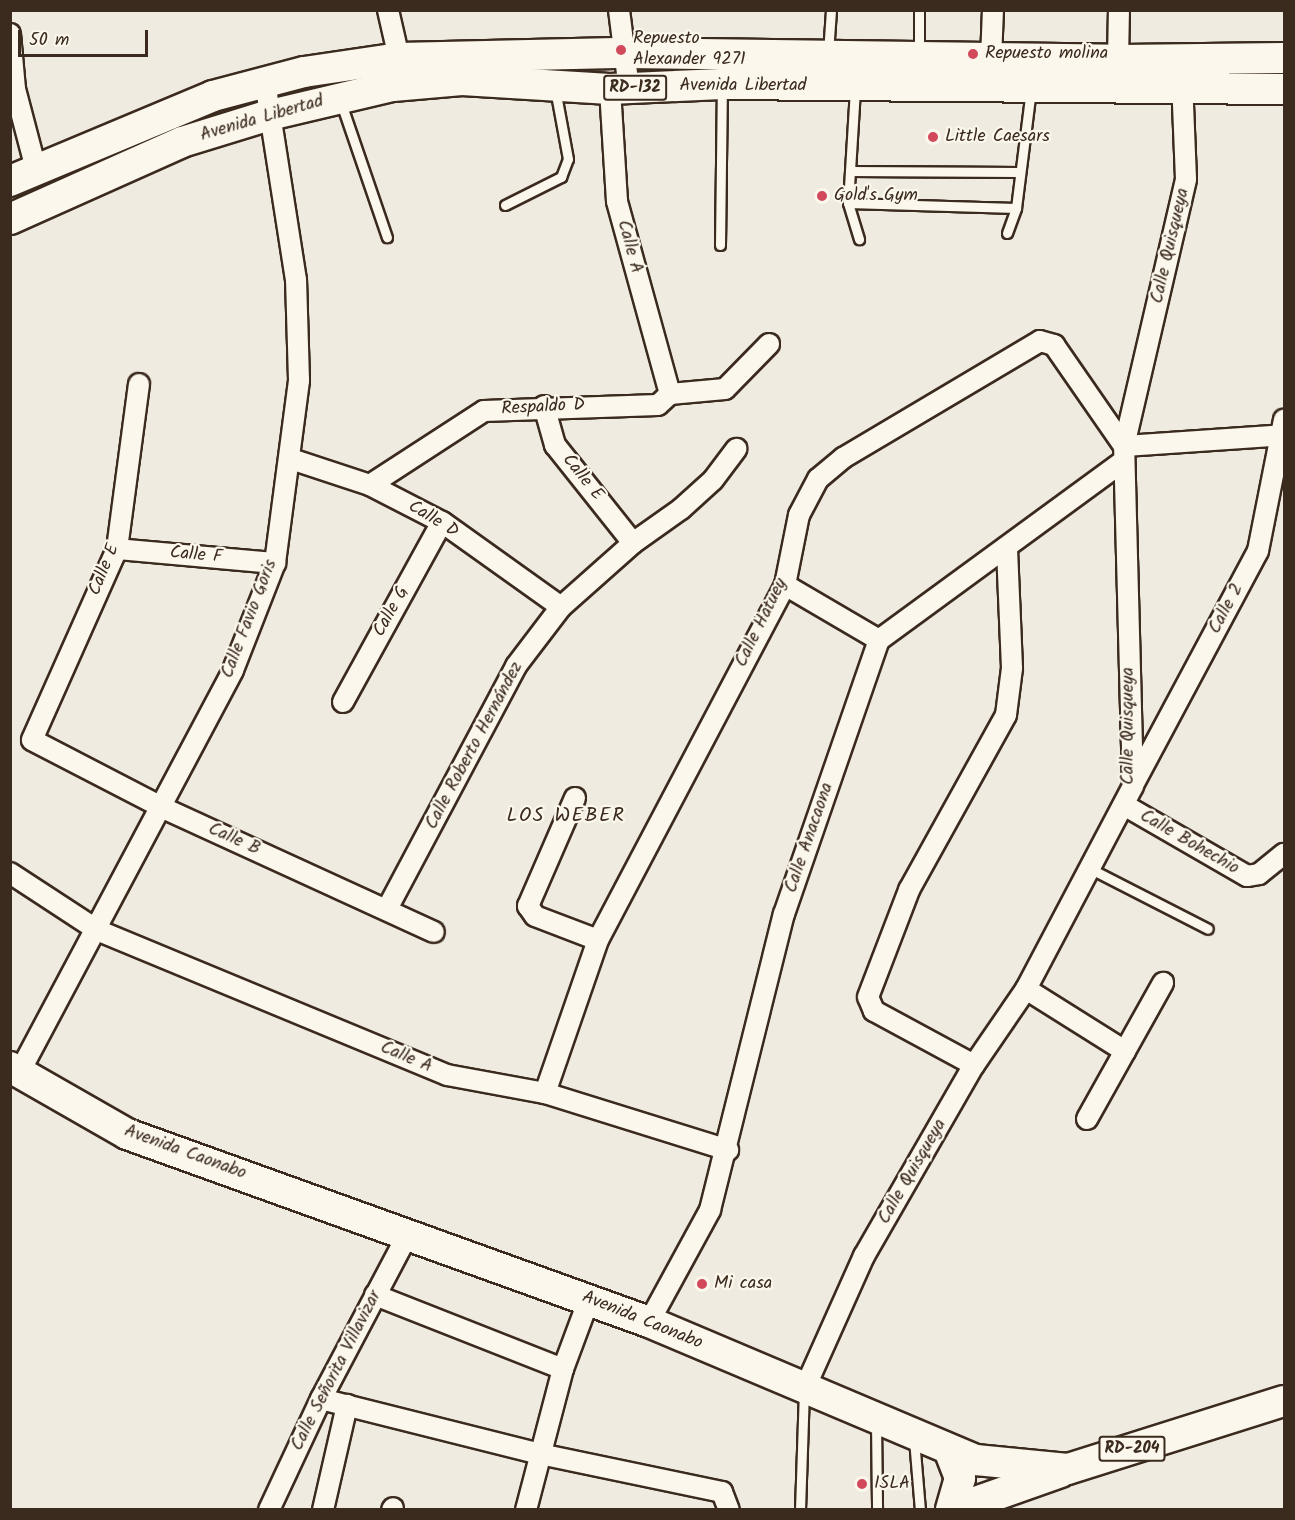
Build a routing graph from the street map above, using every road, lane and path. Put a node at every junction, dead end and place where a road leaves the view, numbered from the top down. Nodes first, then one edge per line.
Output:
1 (388, 10) edge
2 (619, 10) edge
3 (831, 10) edge
4 (919, 10) edge
5 (993, 10) edge
6 (1119, 10) edge
7 (10, 34) edge
8 (627, 53) junction
9 (827, 57) junction
10 (399, 58) junction
11 (919, 58) junction
12 (1181, 58) junction
13 (1284, 58) edge
14 (991, 59) junction
15 (1118, 60) junction
16 (265, 82) junction
17 (722, 84) junction
18 (554, 85) junction
19 (855, 86) junction
20 (1032, 87) junction
21 (1182, 88) junction
22 (620, 89) junction
23 (1284, 89) edge
24 (339, 98) junction
25 (270, 115) junction
26 (850, 171) junction
27 (1019, 172) junction
28 (23, 175) edge
29 (848, 203) junction
30 (505, 205) dead end
31 (1016, 208) junction
32 (10, 219) edge
33 (1007, 232) dead end
34 (387, 237) dead end
35 (860, 239) dead end
36 (720, 245) dead end
37 (769, 344) dead end
38 (139, 384) dead end
39 (667, 397) junction
40 (544, 406) junction
41 (1283, 430) edge
42 (736, 449) dead end
43 (1124, 454) junction
44 (291, 459) junction
45 (370, 485) junction
46 (442, 522) junction
47 (633, 543) junction
48 (1007, 548) junction
49 (117, 549) junction
50 (275, 563) junction
51 (785, 585) junction
52 (561, 607) junction
53 (879, 640) junction
54 (343, 702) dead end
55 (34, 744) joint
56 (1132, 786) junction
57 (575, 798) dead end
58 (1124, 806) junction
59 (161, 807) junction
60 (1284, 854) edge
61 (1091, 869) junction
62 (10, 873) edge
63 (387, 909) junction
64 (1208, 929) dead end
65 (97, 930) junction
66 (434, 932) dead end
67 (598, 939) junction
68 (1163, 983) dead end
69 (1026, 989) junction
70 (1125, 1051) junction
71 (974, 1065) junction
72 (15, 1070) edge
73 (545, 1093) junction
74 (1087, 1119) dead end
75 (728, 1150) junction
76 (408, 1234) junction
77 (375, 1295) junction
78 (589, 1299) junction
79 (649, 1322) junction
80 (563, 1369) junction
81 (804, 1390) junction
82 (321, 1399) junction
83 (1284, 1401) edge
84 (347, 1405) junction
85 (876, 1421) junction
86 (914, 1437) junction
87 (540, 1454) junction
88 (963, 1456) junction
89 (1068, 1469) junction
90 (269, 1509) edge
91 (323, 1509) edge
92 (526, 1509) edge
93 (729, 1509) edge
94 (800, 1509) edge
95 (877, 1509) edge
96 (920, 1509) edge
97 (952, 1509) edge

1 - 10 street
2 - 8 street, Calle A
3 - 9 lane
4 - 11 lane
5 - 14 street
6 - 15 street
7 - 28 street
8 - 9 main road, Avenida Libertad / RD-132
8 - 10 main road, Avenida Libertad / RD-132
8 - 22 street, Calle A
9 - 11 main road, Avenida Libertad / RD-132
10 - 16 main road, Avenida Libertad / RD-132
11 - 14 main road, Avenida Libertad / RD-132
12 - 13 main road, Avenida Libertad / RD-132
12 - 15 main road, Avenida Libertad / RD-132
12 - 21 street, Calle Quisqueya
14 - 15 main road, Avenida Libertad / RD-132
16 - 25 street, Calle Favio Goris
16 - 28 main road, Avenida Libertad / RD-132
17 - 19 main road, Avenida Libertad / RD-132
17 - 22 main road, Avenida Libertad / RD-132
17 - 36 lane
18 - 22 main road, Avenida Libertad / RD-132
18 - 24 main road, Avenida Libertad / RD-132
18 - 30 lane
19 - 20 main road, Avenida Libertad / RD-132
19 - 26 lane
20 - 21 main road, Avenida Libertad / RD-132
20 - 27 lane
21 - 23 main road, Avenida Libertad / RD-132
21 - 43 street, Calle Quisqueya
22 - 39 street, Calle A
24 - 25 main road, Avenida Libertad / RD-132
24 - 34 lane
25 - 32 main road, Avenida Libertad / RD-132
25 - 44 street, Calle Favio Goris
26 - 27 lane
26 - 29 lane
27 - 31 lane
29 - 31 lane
29 - 35 lane
31 - 33 lane
37 - 39 street, Respaldo D
38 - 49 street, Calle E
39 - 40 street, Respaldo D
40 - 45 street, Respaldo D
40 - 47 street, Calle E
41 - 43 street
41 - 56 street, Calle 2
42 - 47 street, Calle Roberto Hernández
43 - 48 street
43 - 51 street, Calle Hatuey
43 - 56 street, Calle Quisqueya
44 - 45 street, Calle D
44 - 50 street, Calle Favio Goris
45 - 46 street, Calle D
46 - 52 street, Calle D
46 - 54 street, Calle G
47 - 52 street, Calle Roberto Hernández
48 - 53 street
48 - 71 street
49 - 50 street, Calle F
49 - 55 street, Calle E
50 - 59 street, Calle Favio Goris
51 - 53 street
51 - 67 street, Calle Hatuey
52 - 63 street, Calle Roberto Hernández
53 - 75 street, Calle Anacaona
55 - 59 street, Calle B
56 - 58 street, Calle Quisqueya
57 - 67 street
58 - 60 street, Calle Bohechio
58 - 61 street, Calle Quisqueya
59 - 63 street, Calle B
59 - 65 street, Calle Favio Goris
61 - 64 lane
61 - 69 street, Calle Quisqueya
62 - 65 street, Calle A
63 - 66 street, Calle B
65 - 72 street, Calle Favio Goris
65 - 73 street, Calle A
67 - 73 street, Calle Hatuey
68 - 70 street
69 - 70 street
69 - 71 street, Calle Quisqueya
70 - 74 street
71 - 81 street, Calle Quisqueya
72 - 76 main road, Avenida Caonabo
73 - 75 street, Calle A
75 - 79 street, Calle Anacaona
76 - 77 street, Calle Señorita Villavizar
76 - 78 main road, Avenida Caonabo
77 - 80 street
77 - 82 street, Calle Señorita Villavizar
78 - 79 main road, Avenida Caonabo
78 - 80 street
79 - 81 main road, Avenida Caonabo
80 - 87 street
81 - 85 main road, Avenida Caonabo
81 - 94 lane
82 - 84 street
82 - 90 street, Calle Señorita Villavizar
83 - 89 main road, Avenida Caonabo / RD-204
84 - 87 street
84 - 91 street
85 - 86 main road, Avenida Caonabo
85 - 95 lane
86 - 88 main road, Avenida Caonabo
86 - 96 lane
87 - 92 street
87 - 93 street
88 - 89 main road, Avenida Caonabo / RD-204
88 - 97 main road
89 - 97 main road, RD-204

